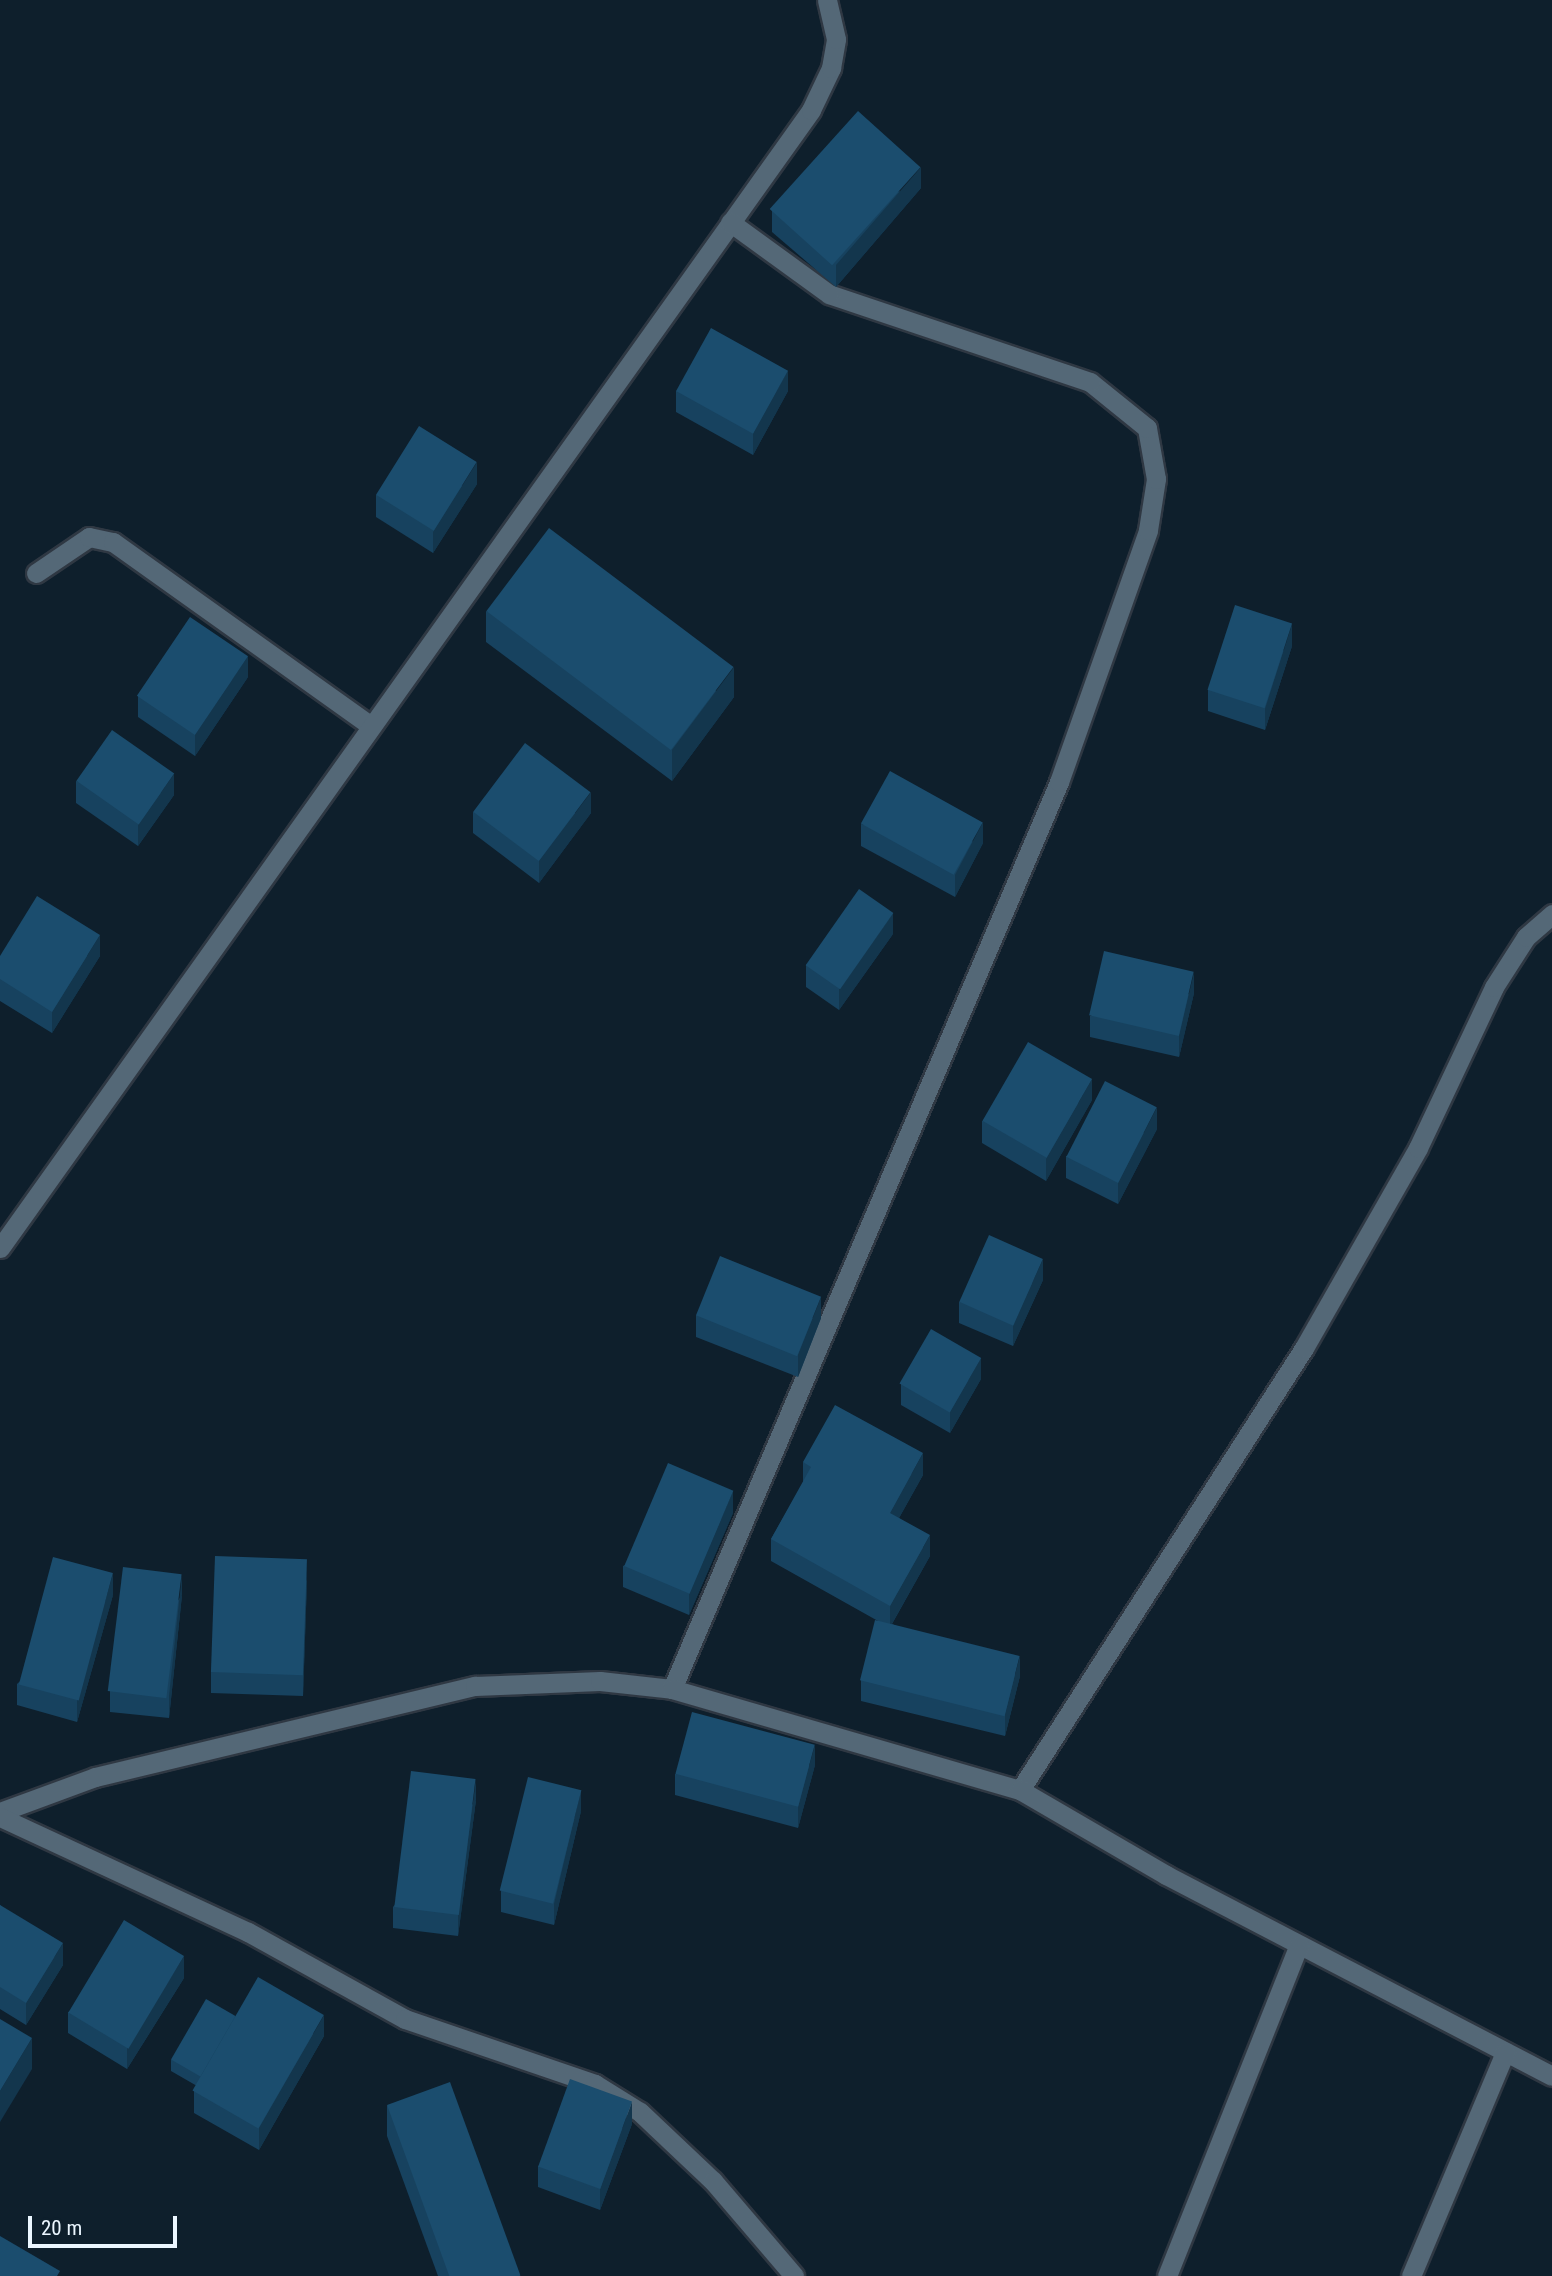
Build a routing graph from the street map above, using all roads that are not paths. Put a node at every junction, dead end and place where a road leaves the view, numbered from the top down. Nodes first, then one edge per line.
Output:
1 (827, 0) edge
2 (730, 222) junction
3 (36, 573) dead end
4 (371, 726) junction
5 (1552, 914) edge
6 (0, 1248) edge
7 (673, 1689) junction
8 (1020, 1790) junction
9 (0, 1814) edge
10 (1299, 1945) junction
11 (1505, 2052) junction
12 (1552, 2076) edge
13 (794, 2276) edge
14 (1167, 2276) edge
15 (1411, 2276) edge

1 - 2 street
2 - 4 street
2 - 7 street
3 - 4 street
4 - 6 street
5 - 8 street
7 - 8 street
7 - 9 street
8 - 10 street
9 - 13 street
10 - 11 street
10 - 14 street
11 - 12 street
11 - 15 street

